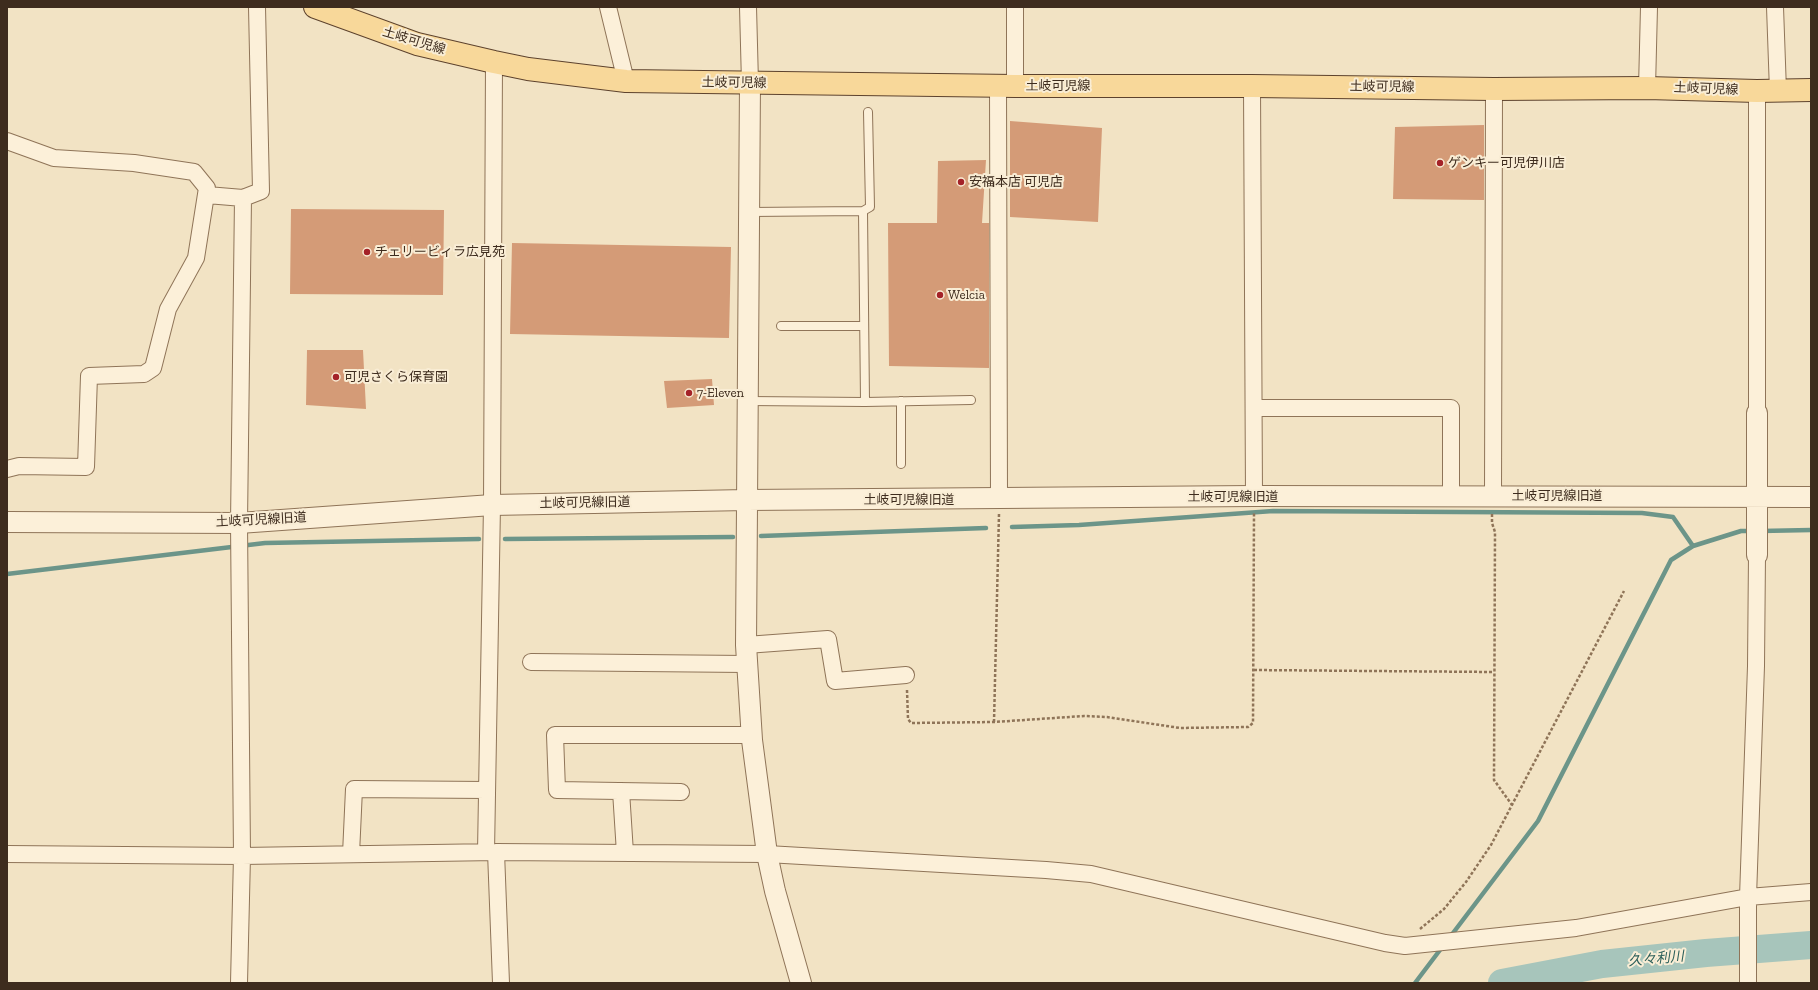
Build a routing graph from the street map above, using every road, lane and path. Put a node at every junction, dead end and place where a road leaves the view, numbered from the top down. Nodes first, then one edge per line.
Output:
1 (257, 7) edge
2 (314, 7) edge
3 (608, 7) edge
4 (748, 7) edge
5 (1015, 7) edge
6 (1649, 7) edge
7 (1776, 7) edge
8 (494, 62) junction
9 (626, 81) junction
10 (750, 83) junction
11 (1007, 86) junction
12 (1252, 86) junction
13 (1648, 88) junction
14 (1494, 89) junction
15 (1811, 90) edge
16 (1768, 91) junction
17 (868, 112) dead end
18 (7, 141) edge
19 (207, 195) junction
20 (243, 198) junction
21 (863, 211) junction
22 (749, 212) junction
23 (781, 326) dead end
24 (864, 326) junction
25 (971, 400) dead end
26 (747, 401) junction
27 (900, 401) junction
28 (865, 402) junction
29 (1254, 408) junction
30 (1757, 413) joint
31 (901, 464) dead end
32 (7, 469) edge
33 (1254, 496) junction
34 (1451, 496) junction
35 (1493, 496) junction
36 (1811, 497) edge
37 (999, 499) junction
38 (746, 500) junction
39 (492, 505) junction
40 (1757, 506) junction
41 (7, 522) edge
42 (1492, 522) dead end
43 (1254, 524) dead end
44 (239, 529) junction
45 (1757, 555) joint
46 (1624, 591) dead end
47 (747, 655) junction
48 (531, 662) dead end
49 (1253, 670) junction
50 (1493, 672) junction
51 (906, 675) joint
52 (994, 722) junction
53 (752, 735) junction
54 (487, 790) junction
55 (622, 791) junction
56 (681, 792) dead end
57 (1512, 805) junction
58 (491, 852) junction
59 (625, 853) junction
60 (7, 854) edge
61 (351, 854) junction
62 (767, 854) junction
63 (242, 856) junction
64 (1811, 892) edge
65 (1748, 903) junction
66 (1411, 946) junction
67 (1748, 981) edge
68 (239, 983) edge
69 (501, 983) edge
70 (801, 983) edge

1 - 20 street
2 - 8 main road, 土岐可児線
3 - 9 street
4 - 10 street
5 - 11 street
6 - 13 street
7 - 16 street
8 - 9 main road, 土岐可児線
8 - 39 street
9 - 10 main road, 土岐可児線
10 - 11 main road, 土岐可児線
10 - 22 street
11 - 12 main road, 土岐可児線
11 - 37 street
12 - 14 main road, 土岐可児線
12 - 29 street
13 - 14 main road, 土岐可児線
13 - 16 main road, 土岐可児線
14 - 35 street
15 - 16 main road, 土岐可児線
16 - 30 street
17 - 21 lane
18 - 19 street
19 - 20 street
19 - 32 street
20 - 44 street
21 - 22 lane
21 - 24 lane
22 - 26 street
23 - 24 lane
24 - 28 lane
25 - 27 lane
26 - 28 lane
26 - 38 street
27 - 28 lane
27 - 31 lane
29 - 33 street
29 - 34 street
30 - 40 street
33 - 34 street, 土岐可児線旧道
33 - 37 street, 土岐可児線旧道
34 - 35 street, 土岐可児線旧道
35 - 40 street, 土岐可児線旧道
36 - 40 street, 土岐可児線旧道
37 - 38 street, 土岐可児線旧道
37 - 52 path
38 - 39 street, 土岐可児線旧道
38 - 47 street
39 - 44 street, 土岐可児線旧道
39 - 54 street
40 - 45 street
41 - 44 street, 土岐可児線旧道
42 - 50 path
43 - 49 path
44 - 63 street
45 - 65 street
46 - 57 path
47 - 48 street
47 - 51 street
47 - 53 street
49 - 50 path
49 - 52 path
50 - 57 path
51 - 52 path
53 - 55 street
53 - 62 street
54 - 58 street
54 - 61 street
55 - 56 street
55 - 59 street
57 - 66 path
58 - 59 street
58 - 61 street
58 - 69 street
59 - 62 street
60 - 63 street
61 - 63 street
62 - 66 street
62 - 70 street
63 - 68 street
64 - 65 street
65 - 66 street
65 - 67 street

